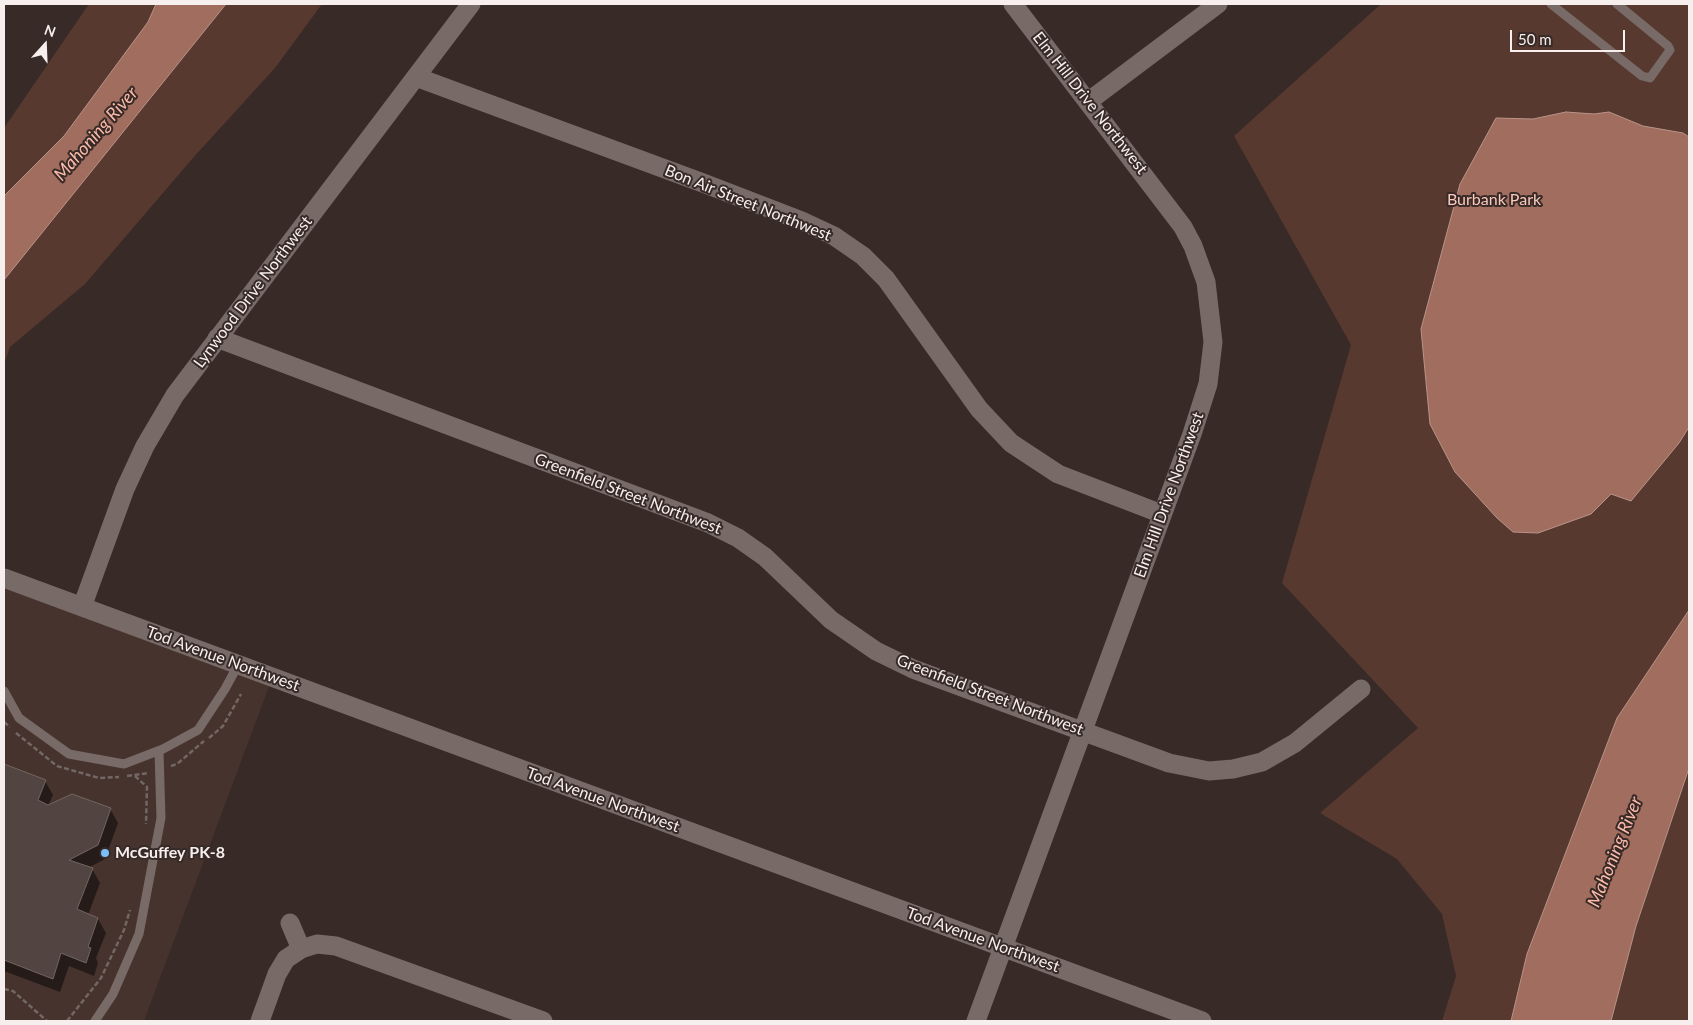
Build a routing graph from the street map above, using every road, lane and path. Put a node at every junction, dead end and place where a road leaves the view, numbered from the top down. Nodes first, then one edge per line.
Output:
1 (471, 4) edge
2 (1014, 4) edge
3 (1218, 4) edge
4 (1551, 4) edge
5 (1617, 4) edge
6 (416, 77) junction
7 (1089, 100) junction
8 (217, 338) junction
9 (1162, 514) junction
10 (4, 578) edge
11 (82, 607) junction
12 (238, 665) junction
13 (1360, 690) dead end
14 (4, 692) edge
15 (1083, 731) junction
16 (159, 751) junction
17 (134, 776) dead end
18 (146, 833) dead end
19 (131, 906) dead end
20 (290, 923) dead end
21 (1003, 948) junction
22 (301, 949) junction
23 (4, 989) edge
24 (494, 1013) edge
25 (47, 1021) edge
26 (67, 1021) edge
27 (95, 1021) edge
28 (260, 1021) edge
29 (543, 1021) edge
30 (976, 1021) edge
31 (1202, 1021) edge

1 - 6 street, Lynwood Drive Northwest
2 - 7 street, Elm Hill Drive Northwest
3 - 7 street
4 - 5 lane
6 - 8 street, Lynwood Drive Northwest
6 - 9 street, Bon Air Street Northwest
7 - 9 street, Elm Hill Drive Northwest
8 - 11 street, Lynwood Drive Northwest
8 - 15 street, Greenfield Street Northwest
9 - 15 street, Elm Hill Drive Northwest
10 - 11 street, Tod Avenue Northwest
11 - 12 street, Tod Avenue Northwest
12 - 16 lane
12 - 21 street, Tod Avenue Northwest
13 - 15 street, Greenfield Street Northwest
14 - 16 lane
15 - 21 street, Elm Hill Drive Northwest
16 - 27 lane
17 - 18 path
19 - 26 path
20 - 22 street
21 - 30 street, Elm Hill Drive Northwest
21 - 31 street, Tod Avenue Northwest
22 - 24 street
22 - 28 street
23 - 25 path
24 - 29 street

